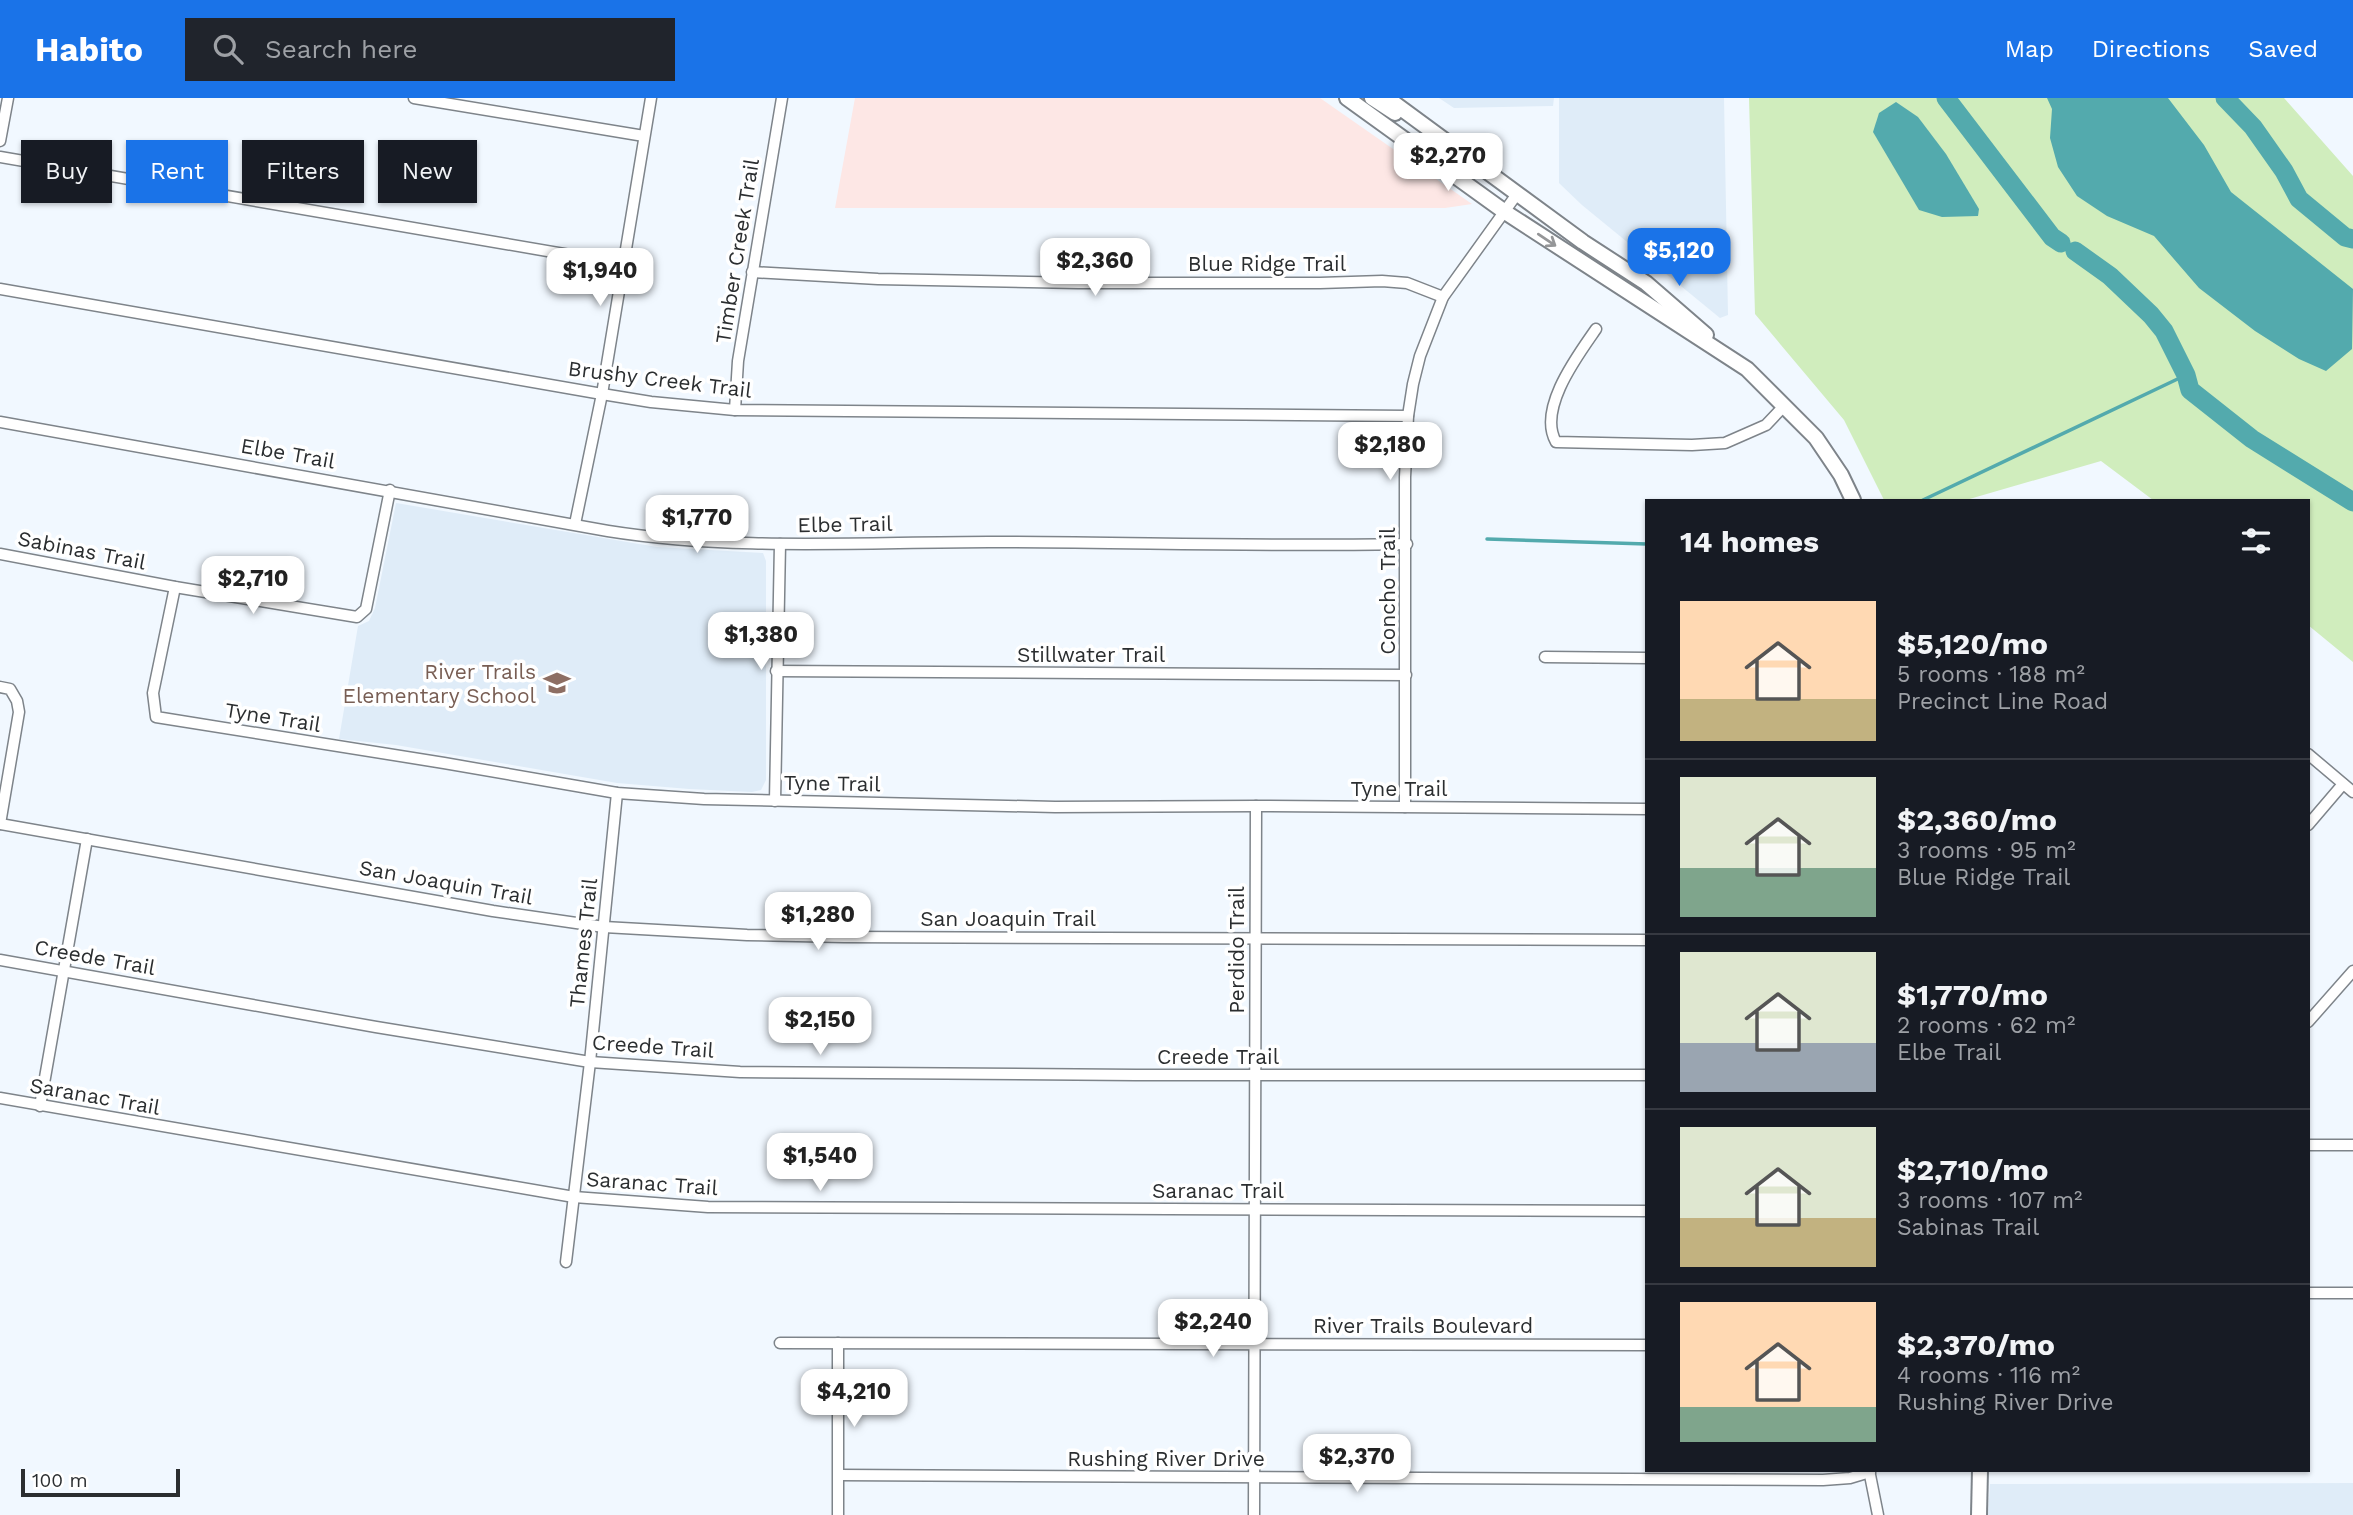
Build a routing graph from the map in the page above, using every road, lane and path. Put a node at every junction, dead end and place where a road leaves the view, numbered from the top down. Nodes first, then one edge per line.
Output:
1 (8, 98) edge
2 (414, 98) edge
3 (652, 98) edge
4 (782, 98) edge
5 (1347, 98) edge
6 (1371, 98) edge
7 (1387, 98) edge
8 (1413, 117) junction
9 (643, 136) junction
10 (0, 141) edge
11 (0, 157) edge
12 (1517, 194) junction
13 (1505, 212) junction
14 (623, 264) junction
15 (752, 272) junction
16 (0, 289) edge
17 (1443, 298) junction
18 (1596, 329) dead end
19 (1747, 369) junction
20 (602, 394) junction
21 (1784, 407) junction
22 (735, 410) junction
23 (1408, 416) junction
24 (0, 422) edge
25 (390, 491) junction
26 (1853, 499) edge
27 (575, 524) junction
28 (780, 544) junction
29 (1407, 544) junction
30 (0, 554) edge
31 (175, 587) junction
32 (1545, 657) dead end
33 (1645, 658) edge
34 (776, 671) junction
35 (1406, 675) junction
36 (0, 687) edge
37 (2310, 756) edge
38 (2343, 784) junction
39 (2353, 792) edge
40 (617, 793) junction
41 (775, 801) junction
42 (1256, 806) junction
43 (1405, 807) junction
44 (1645, 809) edge
45 (2310, 823) edge
46 (0, 824) edge
47 (86, 839) junction
48 (604, 927) junction
49 (1255, 939) junction
50 (1645, 940) edge
51 (0, 960) edge
52 (63, 971) junction
53 (2353, 971) edge
54 (2310, 1020) edge
55 (590, 1062) junction
56 (1254, 1075) junction
57 (1645, 1075) edge
58 (0, 1098) edge
59 (40, 1105) junction
60 (2310, 1145) edge
61 (2353, 1145) edge
62 (574, 1197) junction
63 (1255, 1209) junction
64 (1645, 1211) edge
65 (566, 1262) dead end
66 (2310, 1293) edge
67 (2353, 1293) edge
68 (780, 1343) dead end
69 (838, 1343) junction
70 (1254, 1344) junction
71 (1645, 1345) edge
72 (1866, 1472) edge
73 (1869, 1472) edge
74 (1980, 1472) edge
75 (839, 1475) junction
76 (1253, 1478) junction
77 (838, 1515) edge
78 (1254, 1515) edge
79 (1878, 1515) edge
80 (1979, 1515) edge

1 - 10 street
2 - 9 street
3 - 9 street
4 - 15 street, Timber Creek Trail
5 - 13 main road
6 - 8 main road
7 - 8 main road
8 - 12 main road
9 - 14 street
11 - 14 street
12 - 13 street, Concho Trail
12 - 19 main road
13 - 17 street, Concho Trail
13 -> 19 main road
14 - 20 street
15 - 17 street, Blue Ridge Trail
15 - 22 street, Timber Creek Trail
16 - 20 street, Brushy Creek Trail
17 - 23 street, Concho Trail
18 - 21 street
19 - 21 main road
20 - 22 street, Brushy Creek Trail
20 - 27 street
21 - 26 main road
22 - 23 street, Brushy Creek Trail
23 - 29 street, Concho Trail
24 - 25 street, Elbe Trail
25 - 27 street, Elbe Trail
25 - 31 street, Sabinas Trail
27 - 28 street, Elbe Trail
28 - 29 street, Elbe Trail
28 - 34 street
29 - 35 street, Concho Trail
30 - 31 street, Sabinas Trail
31 - 40 street, Tyne Trail
32 - 33 street
34 - 35 street, Stillwater Trail
34 - 41 street
35 - 43 street, Concho Trail
36 - 46 street
37 - 38 street
38 - 39 street
38 - 45 street
40 - 41 street, Tyne Trail
40 - 48 street, Thames Trail
41 - 42 street, Tyne Trail
42 - 43 street, Tyne Trail
42 - 49 street, Perdido Trail
43 - 44 street, Tyne Trail
46 - 47 street, San Joaquin Trail
47 - 48 street, San Joaquin Trail
47 - 52 street
48 - 49 street, San Joaquin Trail
48 - 55 street, Thames Trail
49 - 50 street, San Joaquin Trail
49 - 56 street, Perdido Trail
51 - 52 street, Creede Trail
52 - 55 street, Creede Trail
52 - 59 street
53 - 54 street
55 - 56 street, Creede Trail
55 - 62 street, Thames Trail
56 - 57 street, Creede Trail
56 - 63 street, Perdido Trail
58 - 59 street, Saranac Trail
59 - 62 street, Saranac Trail
60 - 61 street
62 - 63 street, Saranac Trail
62 - 65 street, Thames Trail
63 - 64 street, Saranac Trail
63 - 70 street, Perdido Trail
66 - 67 street
68 - 69 street, River Trails Boulevard
69 - 70 street, River Trails Boulevard
69 - 75 street
70 - 71 street, River Trails Boulevard
70 - 76 street, Perdido Trail
72 - 76 street, Rushing River Drive
73 - 79 street
74 - 80 main road
75 - 76 street, Rushing River Drive
75 - 77 street
76 - 78 street, Perdido Trail

